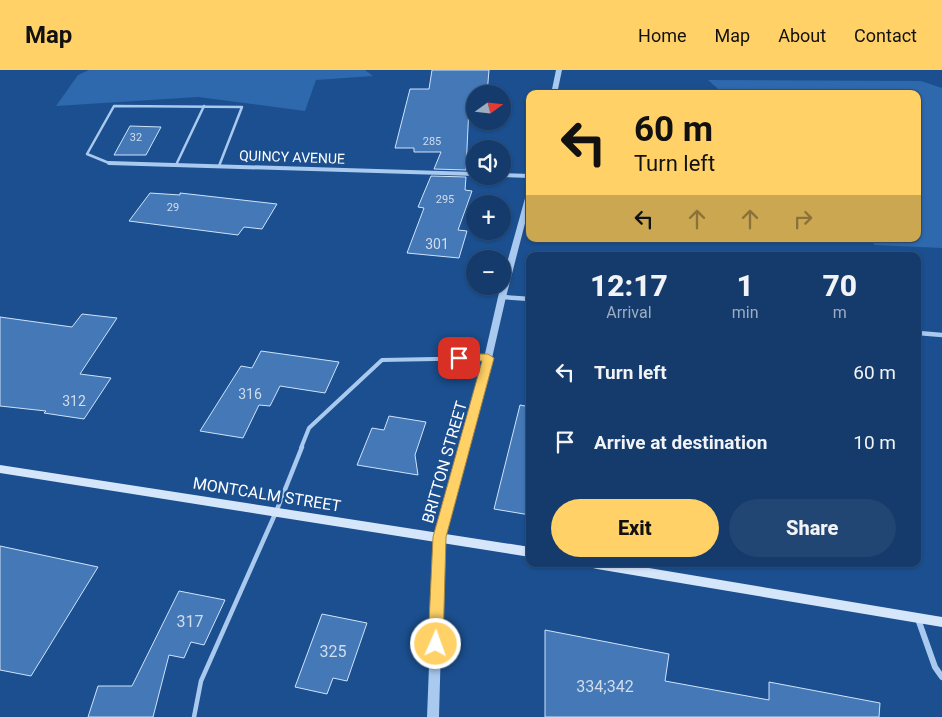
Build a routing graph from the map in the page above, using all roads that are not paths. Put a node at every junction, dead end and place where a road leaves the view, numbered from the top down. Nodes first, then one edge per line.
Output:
1 (559, 70) edge
2 (555, 90) edge
3 (204, 106) junction
4 (109, 163) joint
5 (176, 165) junction
6 (219, 166) junction
7 (466, 174) edge
8 (511, 175) edge
9 (526, 176) edge
10 (526, 207) edge
11 (502, 297) junction
12 (526, 299) edge
13 (921, 333) edge
14 (942, 335) edge
15 (488, 358) junction
16 (0, 468) edge
17 (276, 512) junction
18 (439, 537) junction
19 (526, 551) edge
20 (615, 567) edge
21 (918, 619) junction
22 (942, 622) edge
23 (942, 677) edge
24 (194, 717) edge
25 (433, 717) edge

1 - 2 street
3 - 4 lane
3 - 5 lane
3 - 6 lane
4 - 5 street, QUINCY AVENUE
5 - 6 street, QUINCY AVENUE
6 - 7 street, QUINCY AVENUE
8 - 9 street
10 - 11 street, BRITTON STREET
11 - 12 street
11 - 15 street, BRITTON STREET
13 - 14 street
15 - 17 lane
15 - 18 street, BRITTON STREET
16 - 17 main road, MONTCALM STREET
17 - 18 main road, MONTCALM STREET
17 - 24 lane
18 - 19 main road, MONTCALM STREET
18 - 25 street, BRITTON STREET
20 - 21 main road
21 - 22 main road
21 - 23 street

